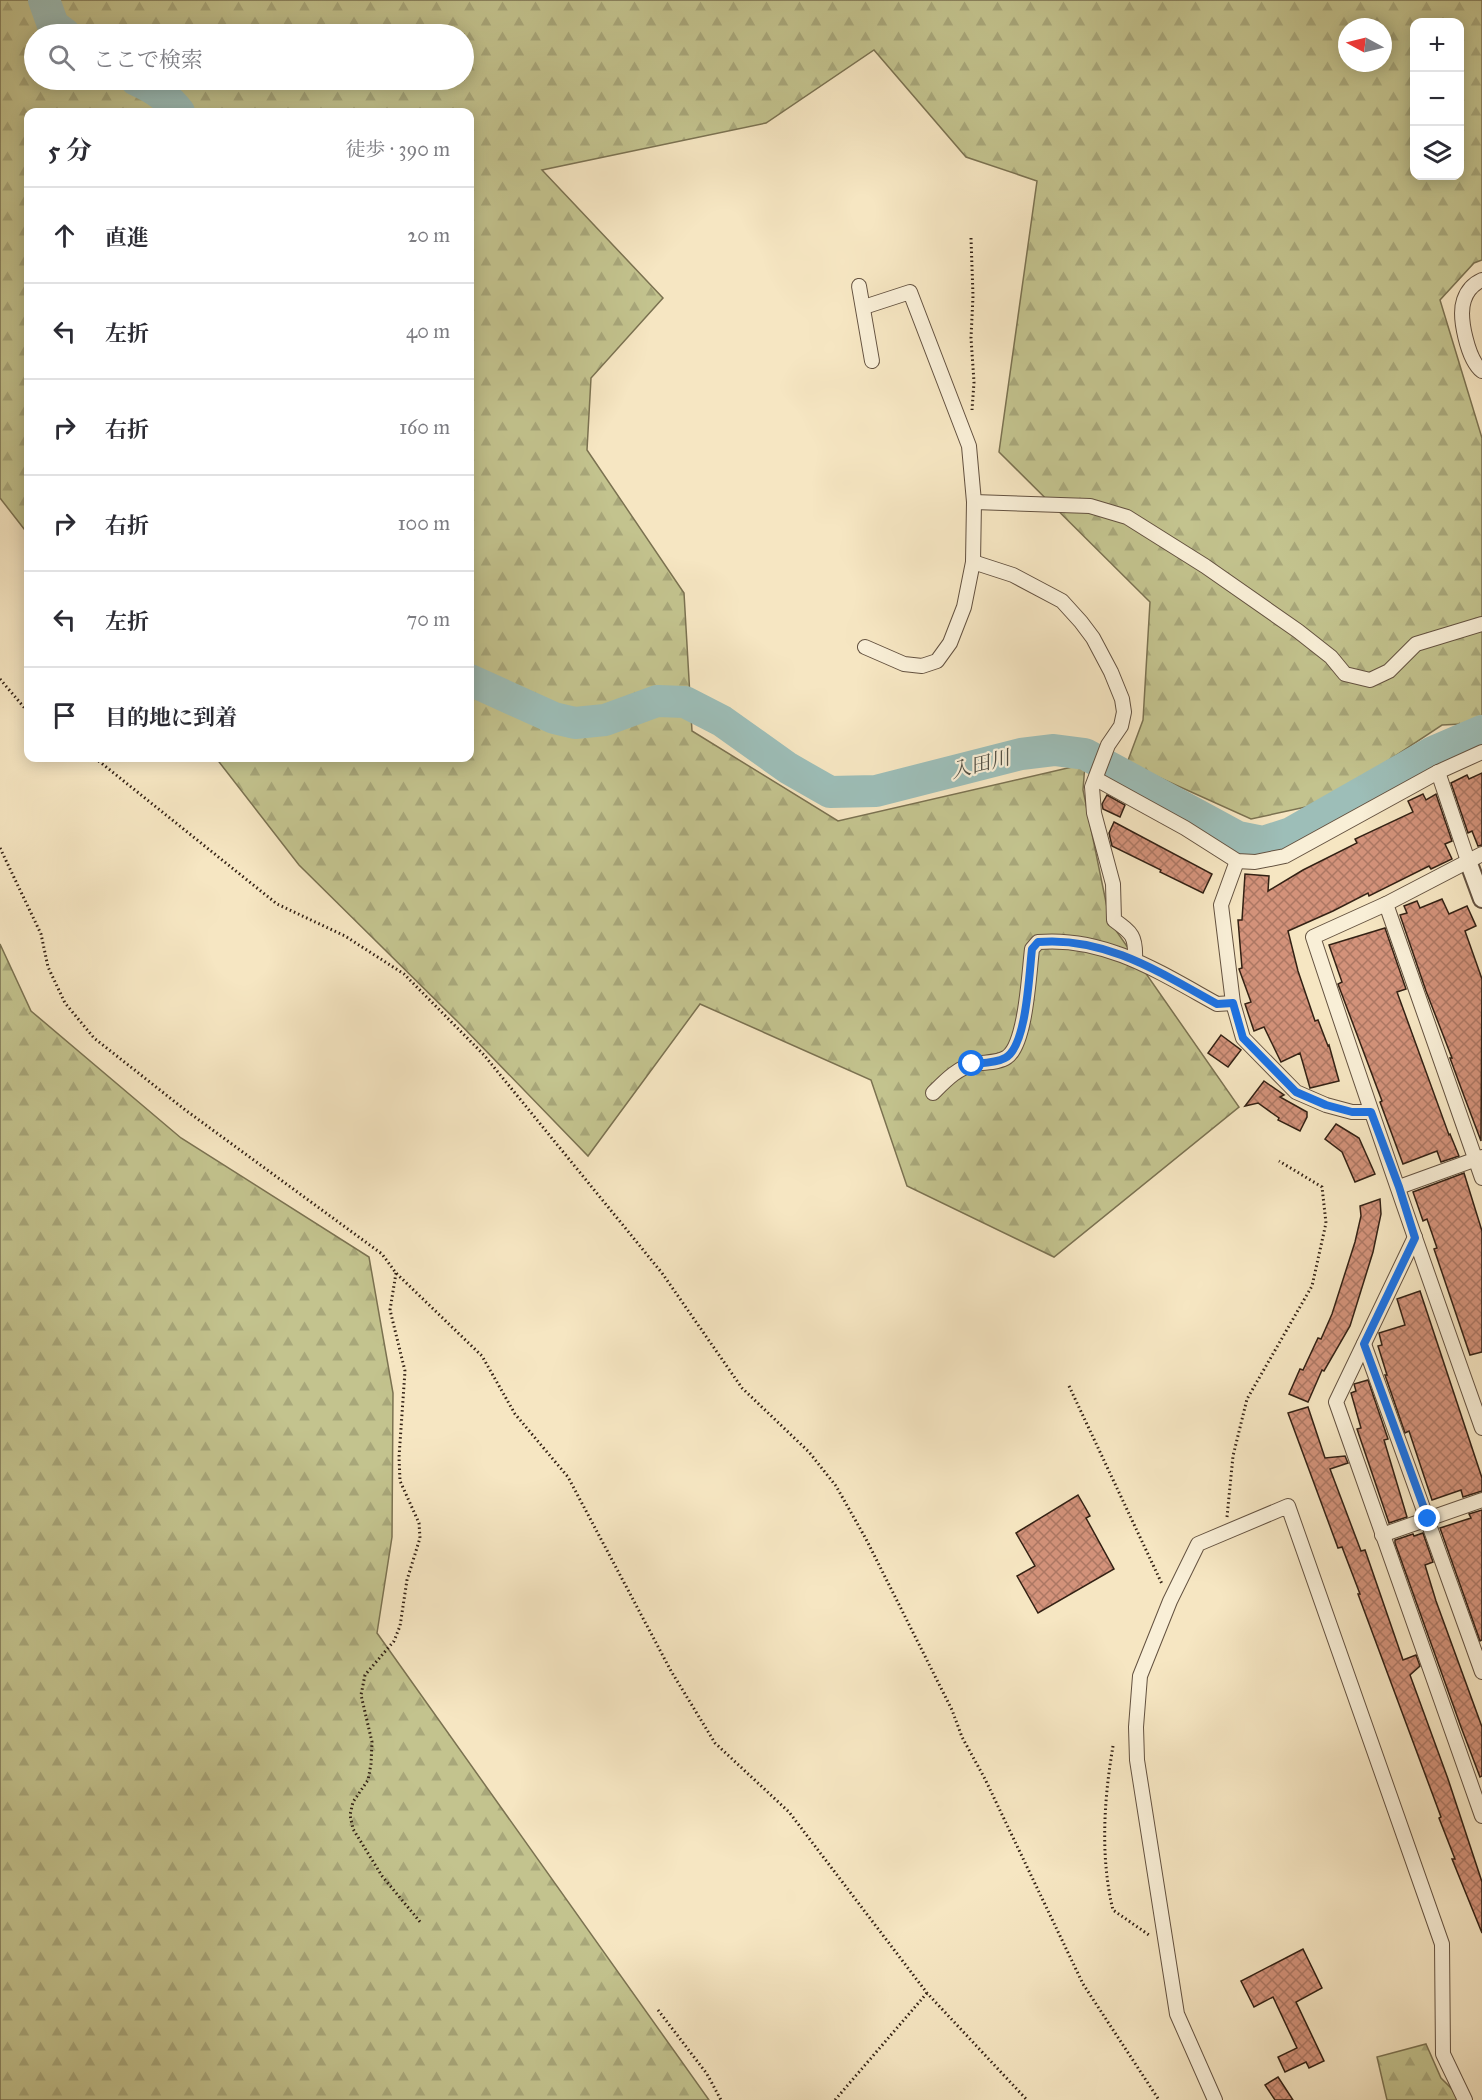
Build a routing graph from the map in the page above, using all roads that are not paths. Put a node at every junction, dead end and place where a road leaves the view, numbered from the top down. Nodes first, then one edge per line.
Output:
1 (1482, 280) edge
2 (859, 286) dead end
3 (864, 307) junction
4 (872, 361) dead end
5 (1482, 370) edge
6 (974, 501) junction
7 (973, 562) junction
8 (1482, 624) edge
9 (865, 647) dead end
10 (1482, 752) edge
11 (1438, 772) junction
12 (1096, 778) junction
13 (1475, 857) edge
14 (1237, 861) junction
15 (1482, 899) edge
16 (1386, 904) junction
17 (1135, 959) junction
18 (1233, 1003) junction
19 (933, 1093) dead end
20 (1371, 1112) junction
21 (1479, 1158) edge
22 (1482, 1178) edge
23 (1399, 1187) junction
24 (1415, 1238) junction
25 (1364, 1344) junction
26 (1482, 1428) edge
27 (1482, 1500) edge
28 (1428, 1519) junction
29 (1382, 1535) junction
30 (1482, 1672) edge
31 (1482, 1816) edge
32 (1215, 2100) edge
33 (1465, 2100) edge

1 - 5 street
2 - 3 street
3 - 4 street
3 - 6 street
6 - 7 street
6 - 8 street
7 - 9 street
7 - 12 street
10 - 11 street
11 - 13 street
11 - 14 street
12 - 14 street
12 - 17 street
13 - 15 street
13 - 16 street
14 - 18 street
16 - 20 street
16 - 21 street
17 - 18 street
17 - 19 street
18 - 20 street
20 - 23 street
21 - 22 street
21 - 23 street
23 - 24 street
24 - 25 street
24 - 26 street
25 - 28 street
25 - 29 street
27 - 28 street
28 - 29 street
28 - 30 street
29 - 31 street
32 - 33 street

